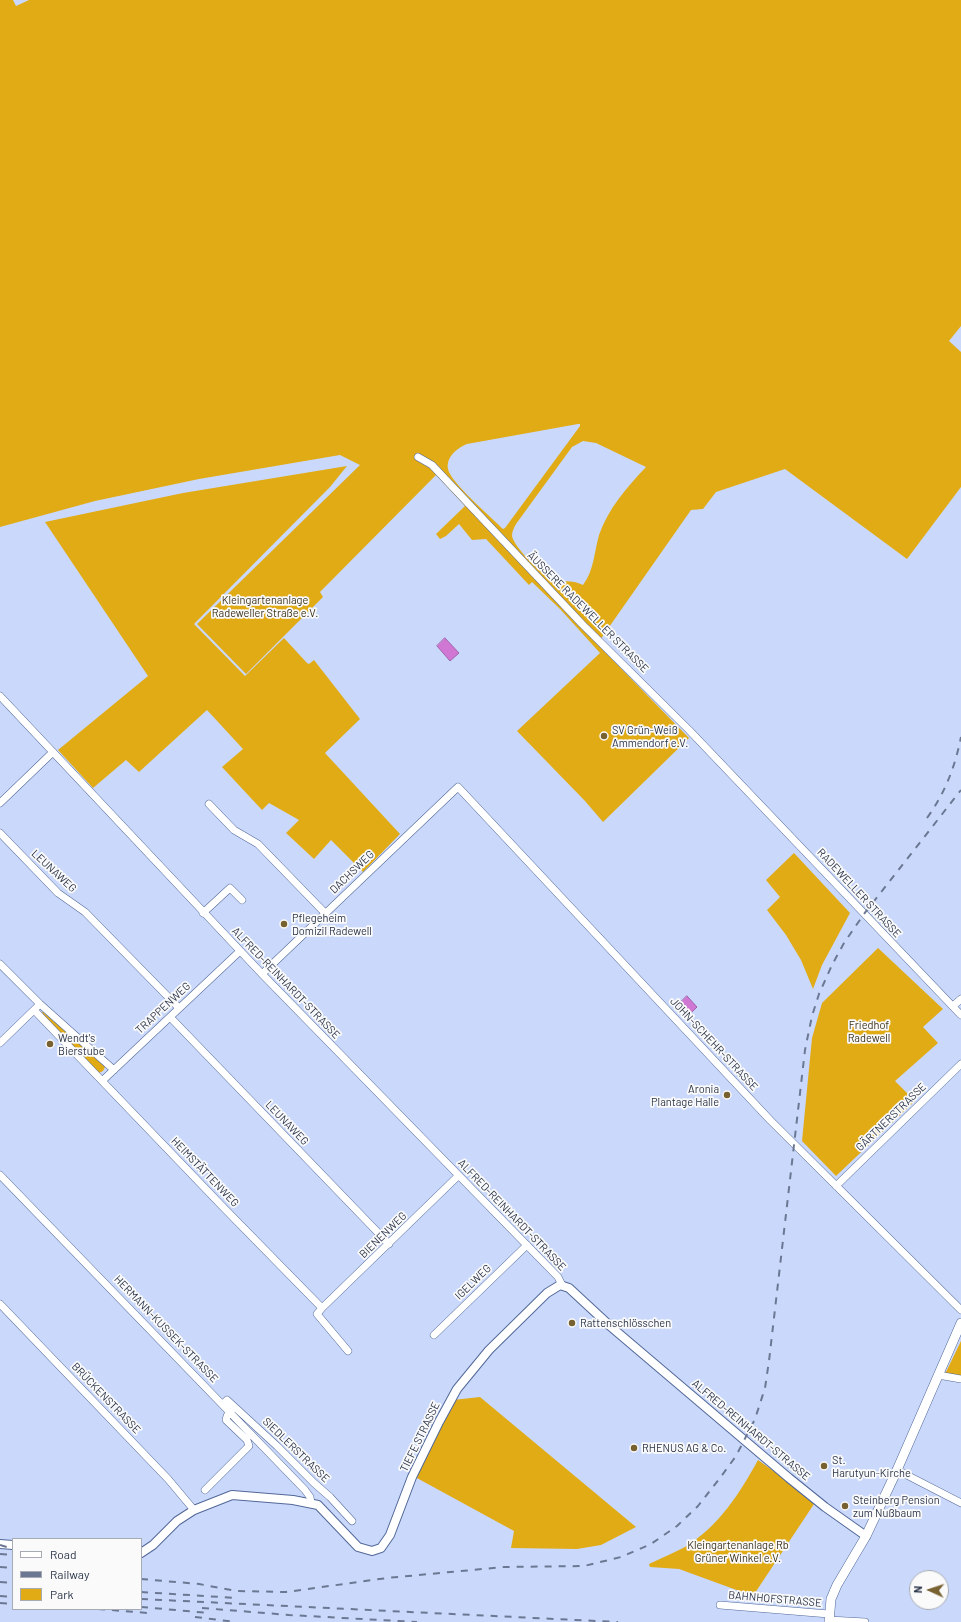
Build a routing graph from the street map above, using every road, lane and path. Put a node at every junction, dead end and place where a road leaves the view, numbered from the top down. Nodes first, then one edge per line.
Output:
1 (418, 457) dead end
2 (2, 702) edge
3 (52, 752) junction
4 (741, 785) joint
5 (458, 787) joint
6 (0, 803) edge
7 (209, 804) dead end
8 (0, 833) edge
9 (242, 900) dead end
10 (204, 913) junction
11 (325, 913) junction
12 (240, 951) junction
13 (0, 964) edge
14 (262, 974) junction
15 (961, 999) edge
16 (40, 1004) junction
17 (953, 1006) junction
18 (179, 1008) junction
19 (34, 1010) junction
20 (961, 1015) edge
21 (170, 1017) junction
22 (0, 1043) edge
23 (961, 1064) edge
24 (114, 1070) junction
25 (102, 1081) junction
26 (0, 1175) edge
27 (458, 1176) junction
28 (836, 1186) junction
29 (389, 1244) junction
30 (527, 1245) junction
31 (562, 1285) junction
32 (0, 1304) edge
33 (322, 1308) junction
34 (961, 1310) edge
35 (961, 1323) edge
36 (434, 1335) dead end
37 (348, 1351) dead end
38 (938, 1375) junction
39 (961, 1379) edge
40 (223, 1404) junction
41 (231, 1412) junction
42 (897, 1470) junction
43 (205, 1490) dead end
44 (311, 1502) junction
45 (961, 1504) edge
46 (194, 1510) junction
47 (352, 1521) dead end
48 (866, 1536) junction
49 (0, 1544) edge
50 (12, 1545) edge
51 (142, 1552) edge
52 (720, 1605) dead end
53 (829, 1619) edge
54 (865, 1622) edge

1 - 4 street, ÄUSSERE RADEWELLER STRASSE
2 - 3 street, ALFRED-REINHARDT-STRASSE
3 - 6 street
3 - 10 street, ALFRED-REINHARDT-STRASSE
4 - 17 street, RADEWELLER STRASSE
5 - 11 street, DACHSWEG
5 - 28 street, JOHN-SCHEHR-STRASSE
7 - 11 street
8 - 18 street, LEUNAWEG
9 - 10 street
10 - 12 street, ALFRED-REINHARDT-STRASSE
11 - 14 street, DACHSWEG
12 - 14 street, ALFRED-REINHARDT-STRASSE
12 - 18 street, TRAPPENWEG
13 - 16 street
14 - 27 street, ALFRED-REINHARDT-STRASSE
15 - 17 street
16 - 19 street
16 - 24 street
17 - 20 street, RADEWELLER STRASSE
18 - 21 street, TRAPPENWEG
19 - 22 street
19 - 25 street, HEIMSTÄTTENWEG
21 - 24 street, TRAPPENWEG
21 - 29 street, LEUNAWEG
23 - 28 street, GÄRTNERSTRASSE
24 - 25 street, TRAPPENWEG
25 - 33 street, HEIMSTÄTTENWEG
26 - 40 street, HERMANN-KUSSEK-STRASSE
27 - 29 street, BIENENWEG
27 - 30 street, ALFRED-REINHARDT-STRASSE
28 - 34 street, JOHN-SCHEHR-STRASSE
29 - 33 street, BIENENWEG
30 - 31 street, ALFRED-REINHARDT-STRASSE
30 - 36 street, IGELWEG
31 - 44 street, TIEFE STRASSE
31 - 48 street, ALFRED-REINHARDT-STRASSE
32 - 46 street, BRÜCKENSTRASSE
33 - 37 street
35 - 38 main road
38 - 39 street
38 - 42 main road
40 - 41 street, HERMANN-KUSSEK-STRASSE
40 - 47 street, SIEDLERSTRASSE
41 - 43 street
41 - 44 street, HERMANN-KUSSEK-STRASSE
42 - 45 street
42 - 48 main road
44 - 46 street
46 - 51 street
48 - 53 main road
49 - 50 street
52 - 53 street, BAHNHOFSTRASSE
53 - 54 street, BAHNHOFSTRASSE

